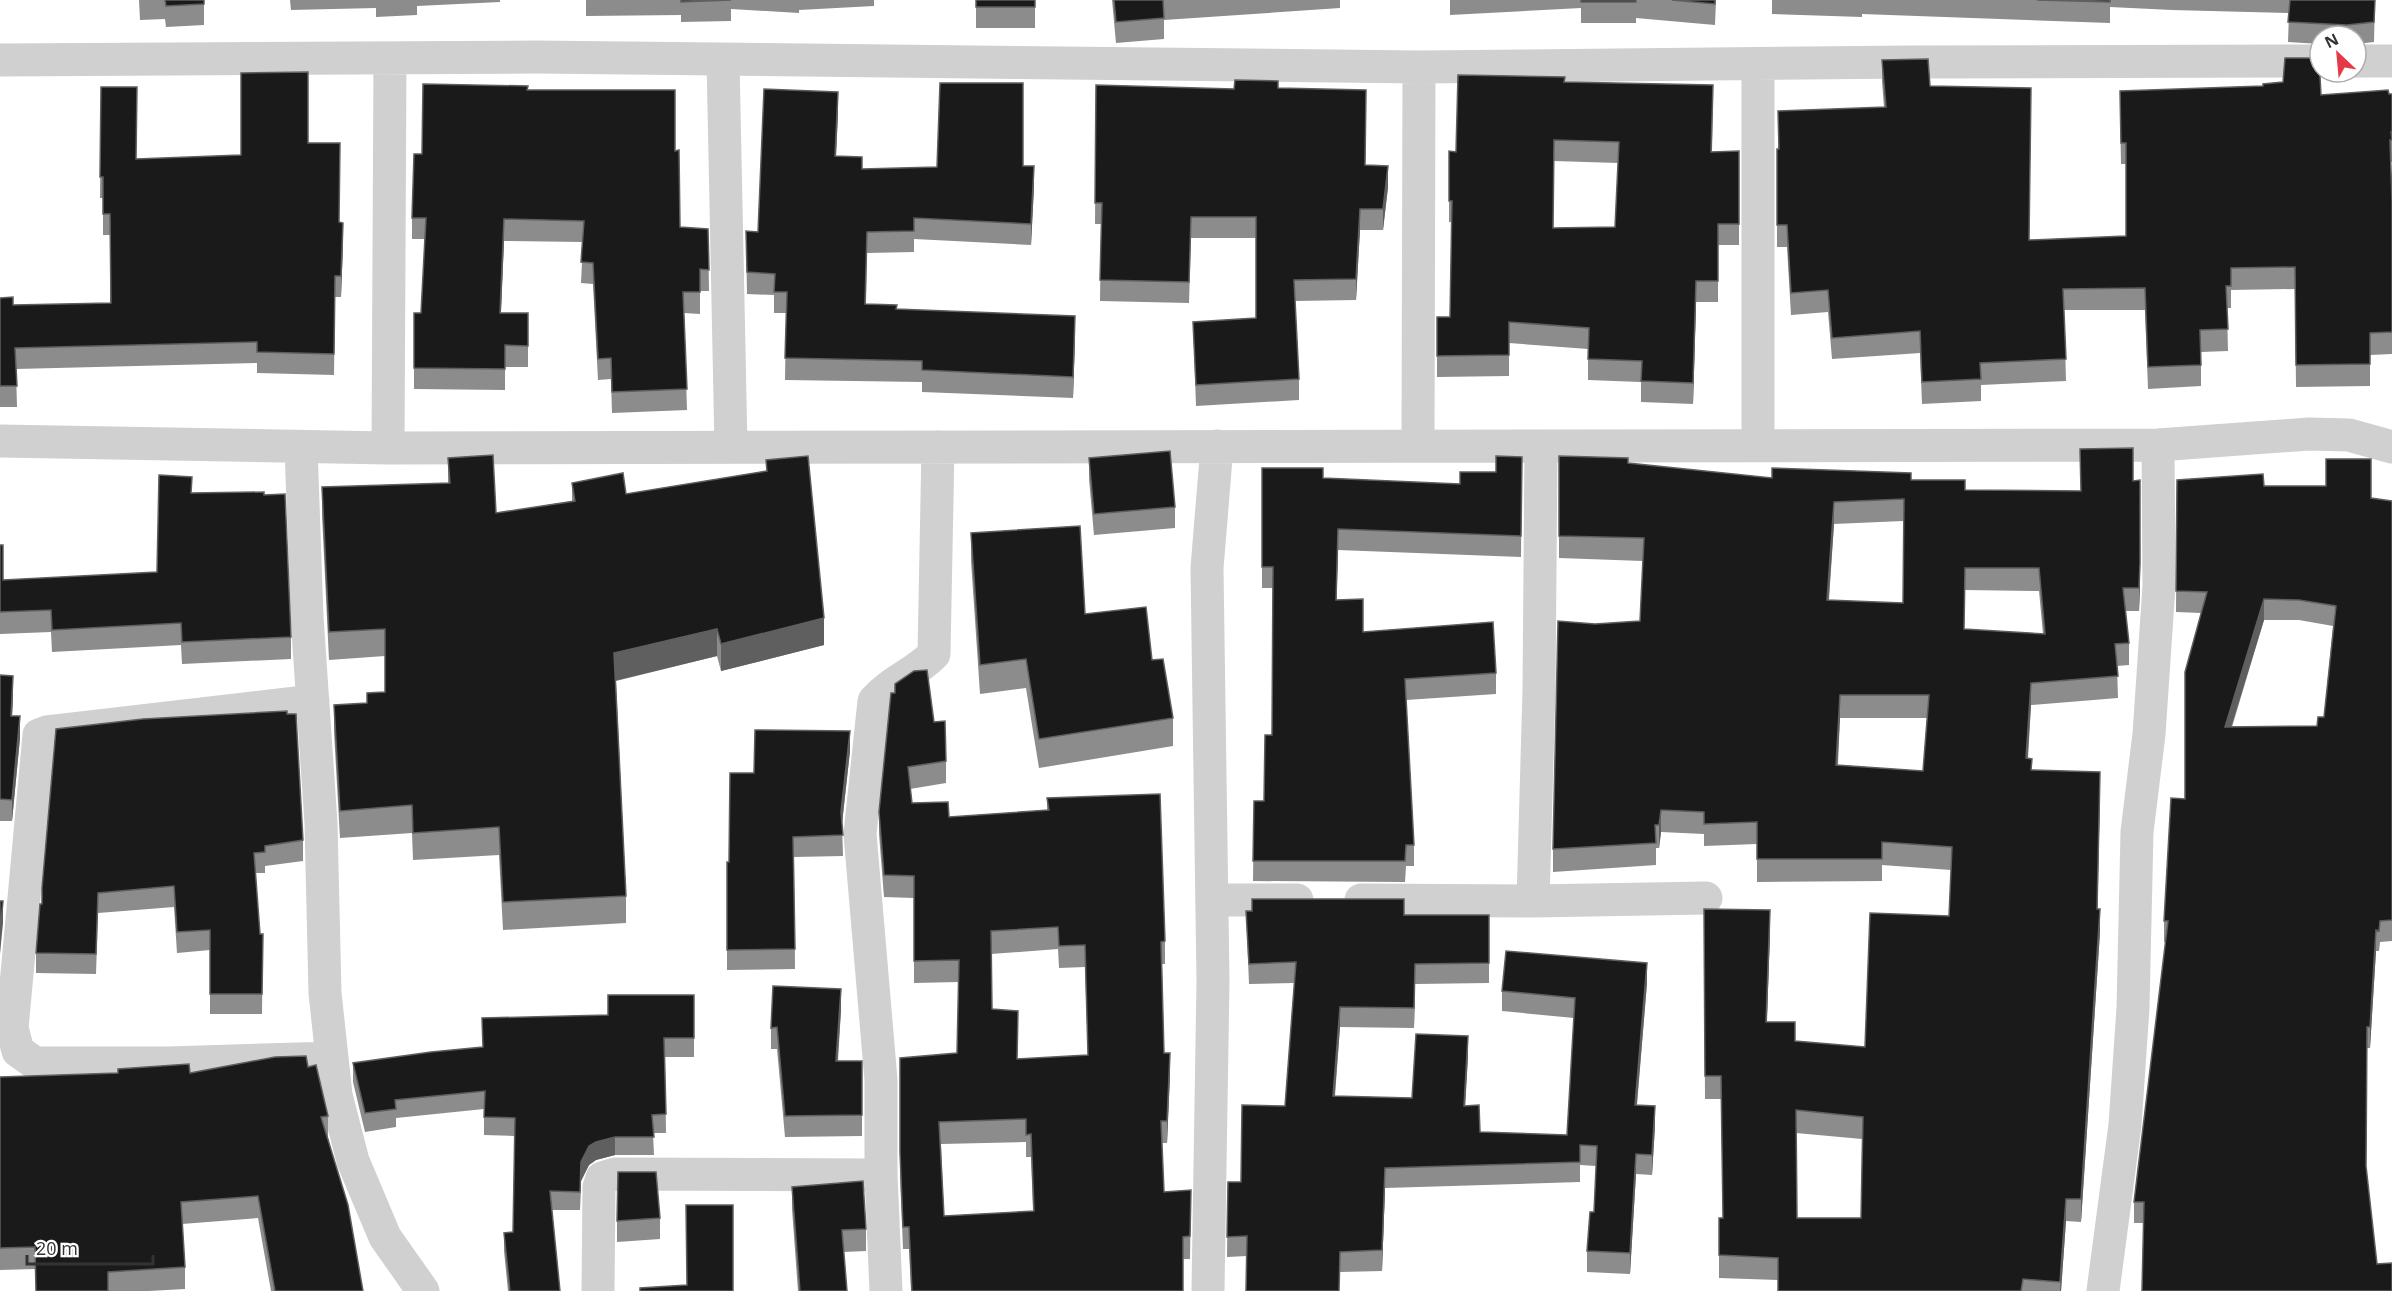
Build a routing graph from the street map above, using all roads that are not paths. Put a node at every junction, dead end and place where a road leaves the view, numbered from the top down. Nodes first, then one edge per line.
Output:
1 (390, 58) junction
2 (0, 60) edge
3 (723, 60) junction
4 (2308, 61) edge
5 (2368, 61) edge
6 (2392, 61) edge
7 (1758, 64) junction
8 (1419, 67) junction
9 (0, 441) edge
10 (1758, 445) junction
11 (2158, 445) junction
12 (1217, 446) junction
13 (1418, 446) junction
14 (1540, 446) junction
15 (301, 447) junction
16 (731, 447) junction
17 (938, 447) junction
18 (2392, 447) edge
19 (388, 448) junction
20 (313, 701) junction
21 (1706, 898) dead end
22 (1212, 900) junction
23 (1533, 901) junction
24 (332, 1058) junction
25 (881, 1175) junction
26 (423, 1291) edge
27 (598, 1291) edge
28 (886, 1291) edge
29 (1208, 1291) edge
30 (2103, 1291) edge

1 - 2 street
1 - 3 street
1 - 19 street
3 - 8 street
3 - 16 street
4 - 7 street
5 - 6 street
7 - 8 street
7 - 10 street
8 - 13 street
9 - 15 street
10 - 11 street
10 - 14 street
11 - 18 street
11 - 30 street
12 - 13 street
12 - 17 street
12 - 22 street
13 - 14 street
14 - 23 street
15 - 19 street
15 - 20 street
16 - 17 street
16 - 19 street
17 - 25 street
20 - 24 street
20 - 24 street
21 - 23 street
22 - 23 street
22 - 29 street
24 - 26 street
25 - 27 street
25 - 28 street

